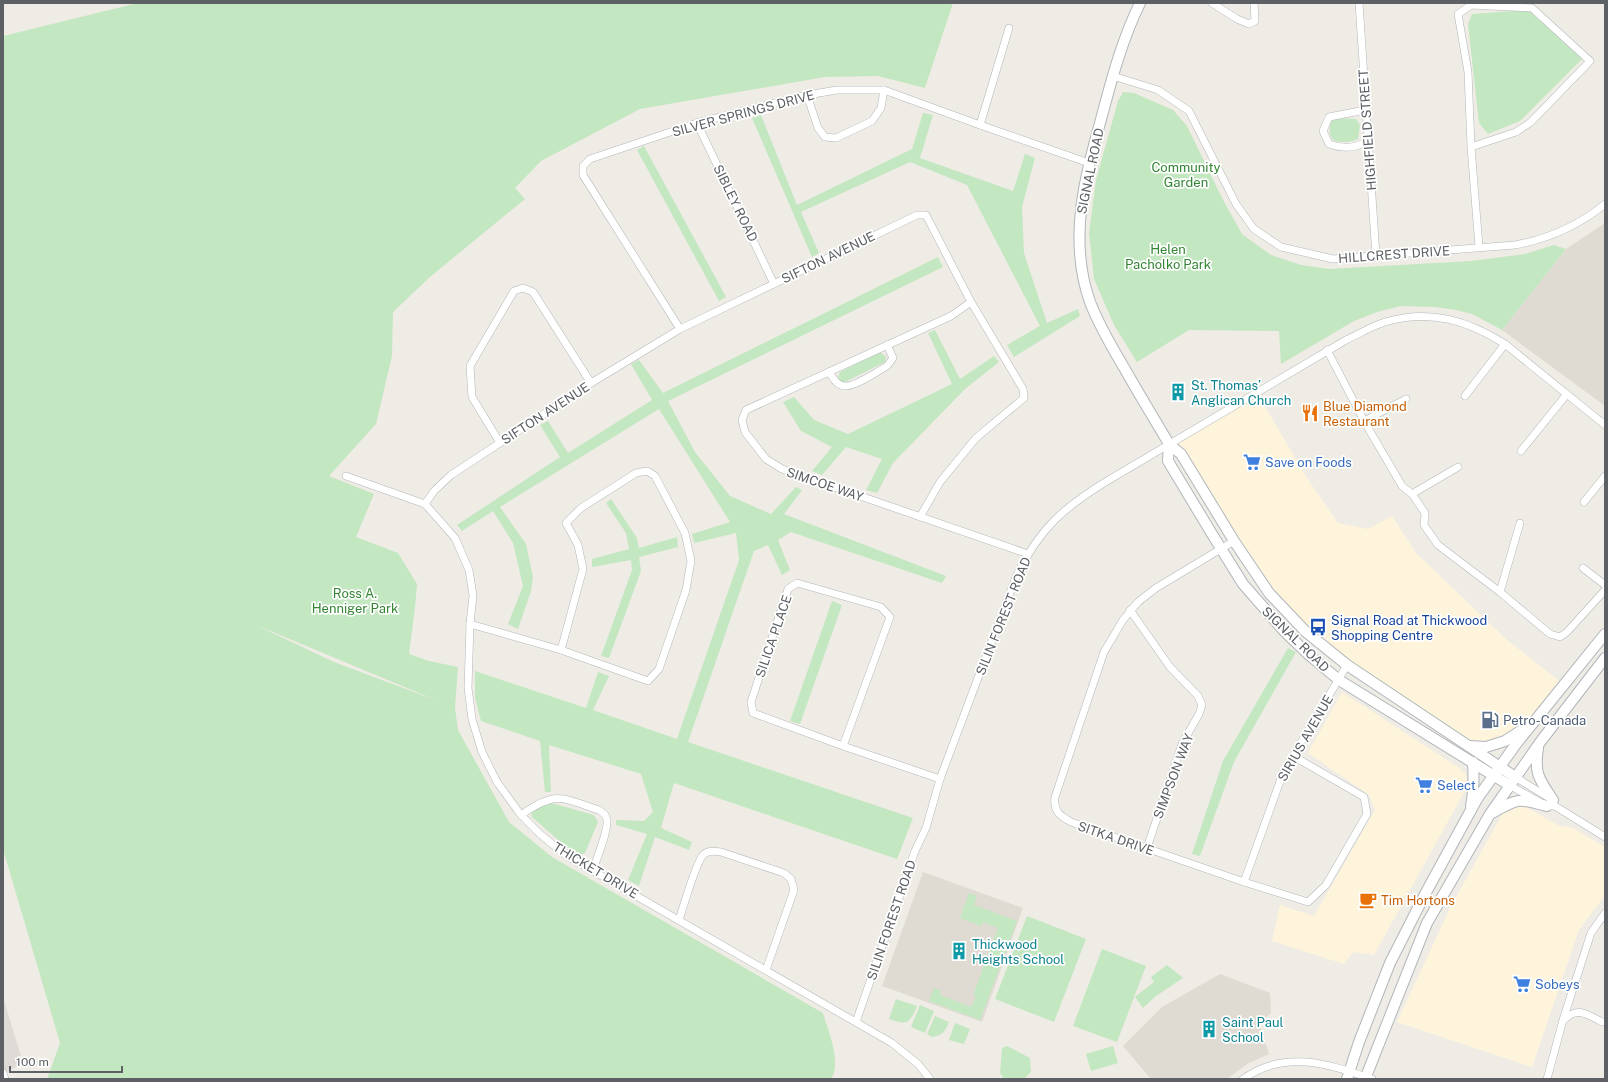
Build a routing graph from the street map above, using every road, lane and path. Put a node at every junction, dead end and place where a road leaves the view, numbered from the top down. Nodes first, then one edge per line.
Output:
1 (1140, 3) edge
2 (1212, 3) edge
3 (1254, 3) edge
4 (1358, 3) edge
5 (1009, 28) dead end
6 (1113, 76) junction
7 (884, 90) junction
8 (807, 96) junction
9 (1365, 110) junction
10 (697, 123) junction
11 (980, 125) junction
12 (1367, 141) junction
13 (1471, 147) junction
14 (1089, 163) junction
15 (1605, 204) edge
16 (1479, 247) junction
17 (1376, 256) junction
18 (774, 284) junction
19 (971, 302) junction
20 (680, 329) junction
21 (1505, 344) junction
22 (886, 345) junction
23 (1328, 350) junction
24 (829, 372) junction
25 (591, 383) junction
26 (1567, 394) junction
27 (1465, 396) dead end
28 (1406, 399) dead end
29 (1364, 421) junction
30 (1605, 425) edge
31 (500, 443) junction
32 (1169, 444) junction
33 (1520, 451) dead end
34 (1458, 467) dead end
35 (346, 476) dead end
36 (1605, 476) edge
37 (1412, 494) junction
38 (1584, 502) dead end
39 (425, 504) junction
40 (920, 517) junction
41 (1520, 523) dead end
42 (1234, 541) junction
43 (1221, 548) junction
44 (1028, 554) junction
45 (1583, 568) dead end
46 (1605, 585) edge
47 (1605, 590) edge
48 (1500, 592) junction
49 (1130, 610) junction
50 (470, 624) junction
51 (1605, 634) edge
52 (561, 650) junction
53 (1605, 658) edge
54 (1348, 665) junction
55 (1339, 680) junction
56 (1532, 724) junction
57 (843, 746) junction
58 (1468, 746) junction
59 (1538, 746) junction
60 (1293, 756) junction
61 (1473, 762) junction
62 (1496, 771) junction
63 (940, 779) junction
64 (1512, 781) junction
65 (1552, 804) junction
66 (1490, 814) junction
67 (521, 815) junction
68 (1468, 817) junction
69 (1605, 837) edge
70 (1147, 848) junction
71 (593, 870) junction
72 (1244, 882) junction
73 (1605, 913) edge
74 (679, 920) junction
75 (766, 970) junction
76 (1564, 1020) junction
77 (856, 1022) junction
78 (1605, 1022) edge
79 (3, 1073) edge
80 (1348, 1075) edge
81 (1367, 1078) edge
82 (5, 1079) edge
83 (930, 1079) edge
84 (1243, 1079) edge
85 (1547, 1079) edge

1 - 6 street, SIGNAL ROAD
2 - 3 street
4 - 9 street, HIGHFIELD STREET
5 - 11 street
6 - 14 street, SIGNAL ROAD
6 - 17 street, HILLCREST DRIVE
7 - 8 street, SILVER SPRINGS DRIVE
7 - 8 street
7 - 11 street, SILVER SPRINGS DRIVE
8 - 10 street, SILVER SPRINGS DRIVE
9 - 12 street, HIGHFIELD STREET
9 - 12 street
10 - 18 street, SIBLEY ROAD
10 - 20 street, SILVER SPRINGS DRIVE
11 - 14 street, SILVER SPRINGS DRIVE
12 - 17 street, HIGHFIELD STREET
13 - 13 street
13 - 16 street
14 - 32 street, SIGNAL ROAD
15 - 16 street, HILLCREST DRIVE
16 - 17 street, HILLCREST DRIVE
18 - 19 street, SIFTON AVENUE
18 - 20 street, SIFTON AVENUE
19 - 22 street, SIMCOE WAY
19 - 40 street, SIFTON AVENUE
20 - 25 street, SIFTON AVENUE
21 - 23 street, SILIN FOREST ROAD
21 - 26 street, SILIN FOREST ROAD
21 - 27 street
22 - 24 street, SIMCOE WAY
22 - 24 street
23 - 29 street
23 - 32 street, SILIN FOREST ROAD
24 - 40 street, SIMCOE WAY
25 - 31 street, SIFTON AVENUE
25 - 31 street
26 - 30 street, SILIN FOREST ROAD
26 - 33 street
28 - 29 street
29 - 37 street
31 - 39 street, SIFTON AVENUE
32 - 42 street, SIGNAL ROAD
32 - 43 street, SIGNAL ROAD
32 - 44 street, SILIN FOREST ROAD
34 - 37 street
35 - 39 street, THICKET DRIVE
36 - 38 street
37 - 48 street
39 - 50 street, THICKET DRIVE
40 - 44 street, SIMCOE WAY
41 - 48 street
42 - 43 street, SITKA DRIVE
42 - 54 street, SIGNAL ROAD
43 - 49 street, SITKA DRIVE
43 - 55 street, SIGNAL ROAD
44 - 63 street, SILIN FOREST ROAD
45 - 46 street
47 - 48 street
49 - 70 street, SIMPSON WAY
49 - 70 street, SITKA DRIVE
50 - 52 street
50 - 67 street, THICKET DRIVE
51 - 56 street
52 - 52 street
53 - 59 street
54 - 55 street, SIRIUS AVENUE
54 - 58 street, SIGNAL ROAD
55 - 60 street, SIRIUS AVENUE
55 - 61 street, SIGNAL ROAD
56 - 58 street
56 - 62 street
57 - 57 street, SILICA PLACE
57 - 63 street, SILICA PLACE
58 - 62 street, SIGNAL ROAD
59 - 64 street
59 - 65 street
60 - 72 street, SIRIUS AVENUE
60 - 72 street, SITKA DRIVE
61 - 62 street, SIGNAL ROAD
61 - 68 street
62 - 64 street, SIGNAL ROAD
62 - 68 street
63 - 77 street, SILIN FOREST ROAD
64 - 65 street
64 - 66 street
65 - 66 street
65 - 69 street
66 - 81 street
67 - 71 street, THICKET DRIVE
67 - 71 street
68 - 80 street
70 - 72 street, SITKA DRIVE
71 - 74 street, THICKET DRIVE
73 - 76 street
74 - 75 street, THICKET DRIVE
74 - 75 street
75 - 77 street, THICKET DRIVE
76 - 78 street
76 - 85 street
77 - 83 street, THICKET DRIVE
79 - 82 street
80 - 81 street
80 - 84 street

